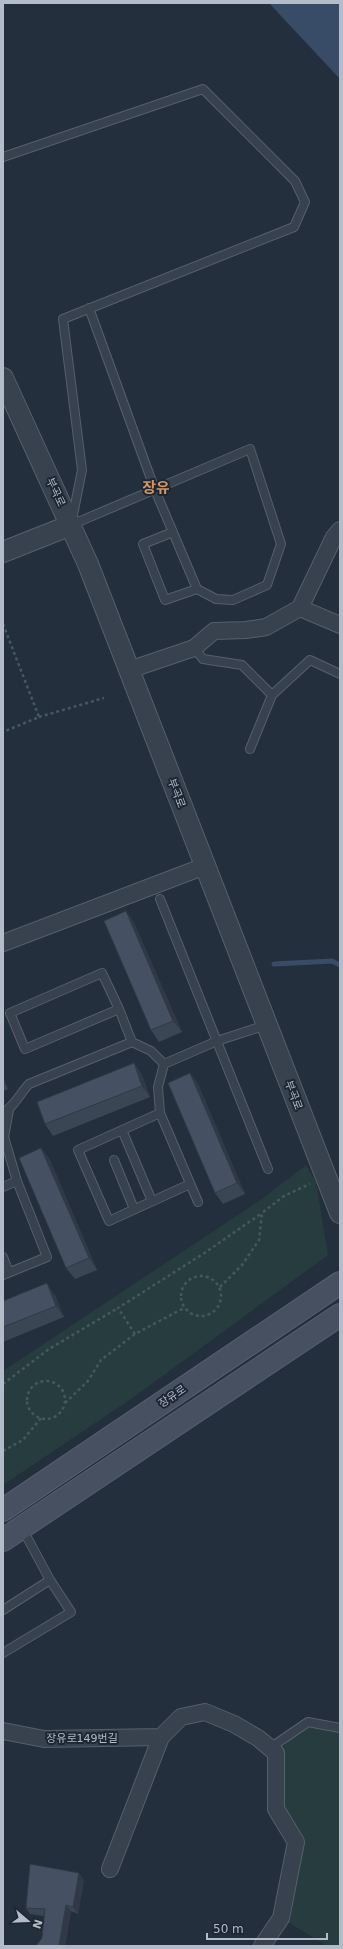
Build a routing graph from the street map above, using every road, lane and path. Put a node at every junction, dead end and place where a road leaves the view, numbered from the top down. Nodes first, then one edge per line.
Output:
1 (3, 157) edge
2 (89, 308) junction
3 (3, 378) edge
4 (155, 490) junction
5 (71, 525) junction
6 (340, 530) edge
7 (173, 532) junction
8 (3, 552) edge
9 (197, 590) junction
10 (300, 608) junction
11 (3, 624) edge
12 (340, 626) edge
13 (194, 648) junction
14 (129, 670) junction
15 (340, 674) edge
16 (272, 695) junction
17 (104, 698) dead end
18 (39, 717) junction
19 (3, 732) edge
20 (250, 749) dead end
21 (205, 866) junction
22 (160, 899) dead end
23 (3, 943) edge
24 (119, 1009) junction
25 (267, 1024) junction
26 (217, 1041) junction
27 (132, 1042) junction
28 (164, 1064) junction
29 (6, 1111) edge
30 (160, 1113) junction
31 (122, 1130) junction
32 (114, 1160) dead end
33 (268, 1169) dead end
34 (17, 1182) junction
35 (190, 1184) junction
36 (310, 1184) dead end
37 (3, 1187) edge
38 (152, 1201) junction
39 (198, 1202) dead end
40 (134, 1209) junction
41 (262, 1213) junction
42 (340, 1213) edge
43 (3, 1257) edge
44 (6, 1273) edge
45 (340, 1283) edge
46 (220, 1287) junction
47 (118, 1308) junction
48 (184, 1308) junction
49 (340, 1315) edge
50 (135, 1334) junction
51 (3, 1384) edge
52 (65, 1403) junction
53 (41, 1418) junction
54 (3, 1451) edge
55 (3, 1510) edge
56 (22, 1527) junction
57 (3, 1540) edge
58 (50, 1580) junction
59 (3, 1610) edge
60 (3, 1653) edge
61 (340, 1728) edge
62 (3, 1731) edge
63 (161, 1737) junction
64 (270, 1748) junction
65 (110, 1869) dead end
66 (262, 1946) edge

1 - 2 lane
2 - 4 lane
2 - 5 lane
3 - 5 street, 부곡로
4 - 5 lane
4 - 7 lane
4 - 9 lane
5 - 8 street
5 - 14 street, 부곡로
6 - 10 street
7 - 9 lane
7 - 9 lane
10 - 12 street
10 - 13 street
11 - 18 path
13 - 14 street
13 - 16 lane
14 - 21 street, 부곡로
15 - 16 lane
16 - 20 lane
17 - 18 path
18 - 19 path
21 - 23 street
21 - 25 street, 부곡로
22 - 26 lane
24 - 24 lane
24 - 27 lane
25 - 26 lane
25 - 42 street, 부곡로
26 - 28 lane
26 - 33 lane
27 - 28 lane
27 - 29 lane
28 - 30 lane
29 - 34 lane
30 - 31 lane
30 - 35 lane
31 - 38 lane
31 - 40 lane
32 - 40 lane
34 - 37 lane
34 - 44 lane
35 - 38 lane
35 - 39 lane
36 - 41 path
38 - 40 lane
41 - 46 path
41 - 47 path
43 - 44 lane
45 - 55 main road, 장유로
46 - 48 path
46 - 48 path
47 - 50 path
47 - 51 path
48 - 50 path
49 - 56 main road
50 - 52 path
52 - 53 path
52 - 53 path
53 - 54 path
56 - 57 main road
56 - 58 lane
58 - 59 lane
58 - 60 lane
61 - 64 lane
62 - 63 street, 장유로149번길
63 - 64 street
63 - 65 street
64 - 66 street

